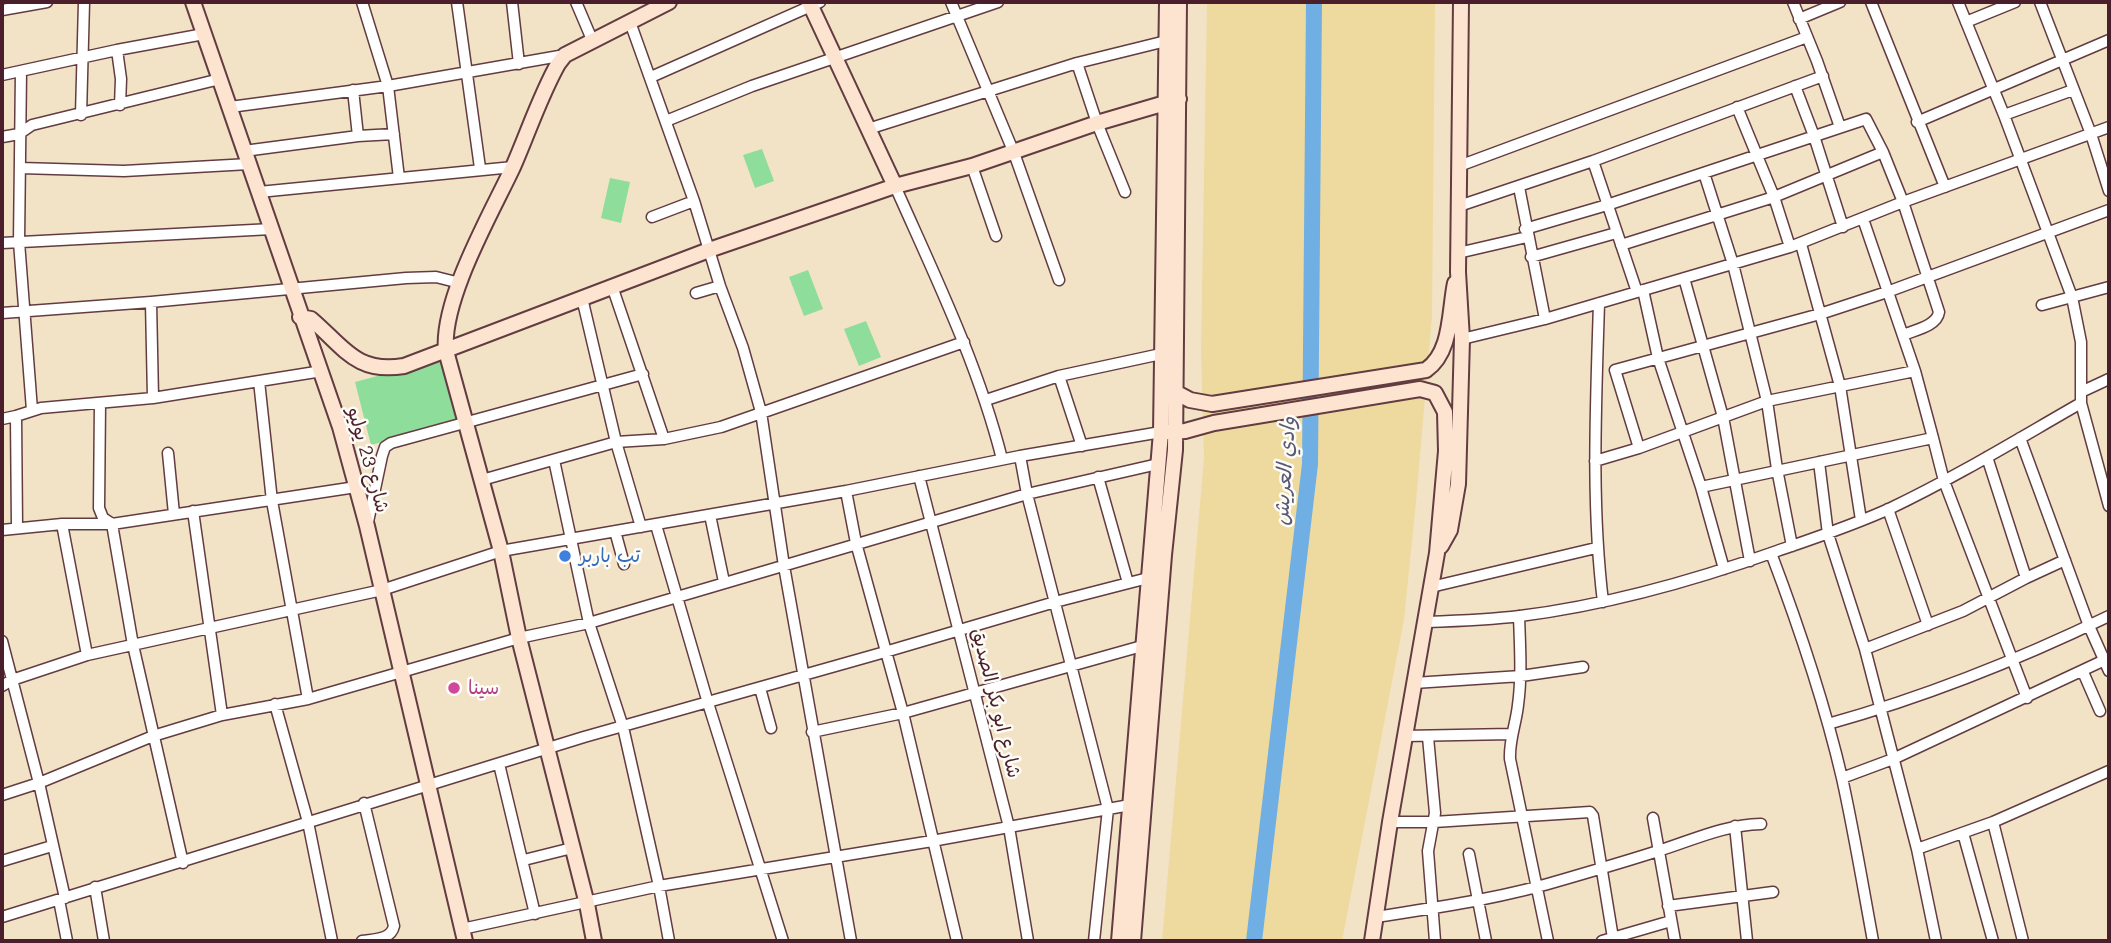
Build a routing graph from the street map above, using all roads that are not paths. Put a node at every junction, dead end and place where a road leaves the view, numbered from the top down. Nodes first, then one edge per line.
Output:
1 (47, 2) edge
2 (84, 2) edge
3 (193, 2) edge
4 (362, 2) edge
5 (457, 2) edge
6 (512, 2) edge
7 (576, 2) edge
8 (669, 2) edge
9 (951, 2) edge
10 (998, 2) edge
11 (1167, 2) edge
12 (1179, 2) edge
13 (1461, 2) edge
14 (1793, 2) edge
15 (1840, 2) edge
16 (1871, 2) edge
17 (1958, 2) edge
18 (2015, 2) edge
19 (2040, 2) edge
20 (813, 3) edge
21 (1823, 5) edge
22 (2, 10) edge
23 (957, 17) junction
24 (1799, 19) junction
25 (630, 22) junction
26 (1966, 22) junction
27 (204, 34) junction
28 (1807, 37) junction
29 (2109, 40) edge
30 (1166, 41) junction
31 (593, 42) junction
32 (117, 50) junction
33 (565, 55) junction
34 (83, 57) junction
35 (835, 58) junction
36 (2061, 61) junction
37 (1077, 63) junction
38 (519, 64) junction
39 (21, 71) junction
40 (468, 73) junction
41 (2, 75) edge
42 (1823, 76) junction
43 (651, 77) junction
44 (220, 79) junction
45 (388, 86) junction
46 (1795, 86) junction
47 (987, 89) junction
48 (1994, 89) junction
49 (354, 90) junction
50 (2073, 90) junction
51 (1172, 100) junction
52 (120, 105) junction
53 (230, 107) junction
54 (1737, 107) junction
55 (81, 115) junction
56 (2004, 115) junction
57 (666, 121) junction
58 (1917, 122) junction
59 (1097, 123) junction
60 (1840, 127) junction
61 (2109, 127) edge
62 (868, 129) junction
63 (19, 134) junction
64 (394, 134) junction
65 (2091, 134) junction
66 (358, 136) junction
67 (1815, 136) junction
68 (2, 137) edge
69 (1883, 152) junction
70 (1014, 153) junction
71 (1756, 156) junction
72 (247, 158) junction
73 (2021, 159) junction
74 (1593, 161) junction
75 (972, 166) junction
76 (1459, 166) junction
77 (513, 167) junction
78 (20, 168) junction
79 (480, 169) junction
80 (1704, 173) junction
81 (1827, 177) junction
82 (399, 178) junction
83 (895, 186) junction
84 (1519, 187) junction
85 (1945, 187) junction
86 (2109, 191) edge
87 (260, 192) junction
88 (1125, 192) dead end
89 (1774, 197) junction
90 (694, 201) junction
91 (1903, 202) junction
92 (1607, 205) junction
93 (1459, 206) junction
94 (2109, 210) edge
95 (1719, 214) junction
96 (652, 217) dead end
97 (1863, 219) junction
98 (1843, 227) junction
99 (272, 229) junction
100 (2049, 232) junction
101 (1526, 233) junction
102 (1616, 233) junction
103 (996, 236) dead end
104 (19, 242) junction
105 (2, 243) edge
106 (1621, 245) junction
107 (1796, 245) junction
108 (709, 250) junction
109 (1458, 253) junction
110 (1531, 257) junction
111 (1733, 264) junction
112 (1458, 272) junction
113 (1927, 277) junction
114 (1684, 278) junction
115 (1059, 280) dead end
116 (460, 283) junction
117 (612, 286) junction
118 (720, 286) junction
119 (2109, 287) edge
120 (291, 289) junction
121 (1640, 291) junction
122 (1887, 292) junction
123 (696, 293) dead end
124 (2072, 297) junction
125 (582, 298) junction
126 (151, 302) junction
127 (1599, 303) junction
128 (2042, 304) dead end
129 (23, 312) junction
130 (2, 313) edge
131 (1820, 314) junction
132 (300, 317) junction
133 (1545, 318) junction
134 (1749, 332) junction
135 (1903, 335) junction
136 (1462, 339) junction
137 (964, 342) junction
138 (1704, 345) junction
139 (446, 351) junction
140 (1161, 354) junction
141 (1658, 358) junction
142 (1615, 370) junction
143 (322, 371) junction
144 (1915, 371) junction
145 (643, 374) junction
146 (1597, 375) junction
147 (1059, 376) junction
148 (2109, 379) edge
149 (259, 381) junction
150 (603, 385) junction
151 (1839, 386) junction
152 (1175, 393) junction
153 (153, 397) junction
154 (2081, 397) junction
155 (986, 400) junction
156 (1767, 401) junction
157 (100, 403) junction
158 (32, 410) junction
159 (761, 412) junction
160 (16, 416) junction
161 (1723, 417) junction
162 (2, 419) edge
163 (466, 422) junction
164 (1168, 432) junction
165 (1683, 433) junction
166 (1934, 438) junction
167 (2020, 438) junction
168 (664, 439) junction
169 (616, 442) junction
170 (1082, 446) junction
171 (1639, 448) junction
172 (168, 453) dead end
173 (1020, 456) junction
174 (1852, 456) junction
175 (1987, 457) junction
176 (1002, 459) junction
177 (554, 460) junction
178 (1595, 461) junction
179 (1819, 462) junction
180 (1158, 464) junction
181 (1777, 469) junction
182 (919, 476) junction
183 (1098, 477) junction
184 (1735, 478) junction
185 (482, 480) junction
186 (1944, 481) junction
187 (356, 487) junction
188 (1701, 487) junction
189 (846, 491) junction
190 (1027, 494) junction
191 (272, 501) junction
192 (775, 504) junction
193 (2109, 506) edge
194 (1888, 509) junction
195 (193, 511) junction
196 (174, 514) junction
197 (710, 515) junction
198 (1861, 520) junction
199 (930, 521) junction
200 (62, 524) junction
201 (112, 524) junction
202 (656, 525) junction
203 (367, 526) junction
204 (17, 527) junction
205 (641, 527) junction
206 (2, 530) edge
207 (615, 531) junction
208 (1828, 534) junction
209 (571, 538) junction
210 (856, 543) junction
211 (1792, 546) junction
212 (1597, 548) junction
213 (501, 551) junction
214 (1437, 553) junction
215 (1771, 553) junction
216 (2065, 560) junction
217 (1749, 561) junction
218 (624, 564) dead end
219 (784, 566) junction
220 (1724, 569) junction
221 (1147, 578) junction
222 (2026, 578) junction
223 (724, 582) junction
224 (1128, 583) junction
225 (1431, 587) junction
226 (382, 590) junction
227 (676, 596) junction
228 (1988, 598) junction
229 (1055, 601) junction
230 (1603, 602) junction
231 (293, 609) junction
232 (1519, 616) junction
233 (2109, 617) edge
234 (1425, 622) junction
235 (589, 623) junction
236 (1928, 625) junction
237 (2089, 626) junction
238 (208, 628) junction
239 (959, 631) junction
240 (519, 638) junction
241 (2, 641) edge
242 (133, 646) junction
243 (1142, 646) junction
244 (1865, 649) junction
245 (886, 652) junction
246 (87, 655) junction
247 (2012, 662) junction
248 (2108, 663) edge
249 (1070, 666) junction
250 (1583, 667) dead end
251 (401, 671) junction
252 (2083, 672) junction
253 (804, 676) junction
254 (1521, 676) junction
255 (12, 680) junction
256 (1414, 683) junction
257 (2, 686) edge
258 (760, 688) junction
259 (974, 694) junction
260 (2027, 698) junction
261 (308, 699) junction
262 (708, 703) junction
263 (275, 704) junction
264 (1880, 709) junction
265 (2100, 711) dead end
266 (903, 713) junction
267 (222, 715) junction
268 (1828, 724) junction
269 (623, 727) junction
270 (771, 728) dead end
271 (812, 732) junction
272 (1511, 734) junction
273 (153, 736) junction
274 (1405, 736) junction
275 (1428, 737) junction
276 (546, 749) junction
277 (1893, 759) junction
278 (499, 764) junction
279 (2109, 771) edge
280 (1842, 778) junction
281 (39, 783) junction
282 (427, 786) junction
283 (2, 795) edge
284 (364, 803) junction
285 (1130, 805) junction
286 (1108, 809) junction
287 (1521, 817) junction
288 (1653, 818) dead end
289 (309, 822) junction
290 (1390, 822) junction
291 (1434, 822) junction
292 (1993, 822) junction
293 (1761, 824) dead end
294 (1735, 826) junction
295 (1009, 827) junction
296 (1963, 833) junction
297 (932, 841) junction
298 (52, 846) junction
299 (572, 848) junction
300 (1917, 849) junction
301 (1657, 851) junction
302 (1469, 854) dead end
303 (835, 856) junction
304 (2, 860) edge
305 (524, 860) junction
306 (183, 863) junction
307 (1601, 868) junction
308 (761, 869) junction
309 (659, 886) junction
310 (95, 887) junction
311 (1537, 887) junction
312 (1773, 892) dead end
313 (1741, 896) junction
314 (62, 899) junction
315 (1477, 902) junction
316 (587, 904) junction
317 (1668, 905) junction
318 (1431, 908) junction
319 (535, 914) junction
320 (2, 917) edge
321 (1376, 917) junction
322 (1671, 921) junction
323 (463, 935) edge
324 (1607, 940) edge
325 (67, 941) edge
326 (104, 941) edge
327 (332, 941) edge
328 (362, 941) edge
329 (594, 941) edge
330 (669, 941) edge
331 (783, 941) edge
332 (850, 941) edge
333 (957, 941) edge
334 (1028, 941) edge
335 (1094, 941) edge
336 (1119, 941) edge
337 (1133, 941) edge
338 (1372, 941) edge
339 (1435, 941) edge
340 (1486, 941) edge
341 (1548, 941) edge
342 (1675, 941) edge
343 (1747, 941) edge
344 (1873, 941) edge
345 (1936, 941) edge
346 (1993, 941) edge
347 (2023, 941) edge

1 - 22 street
2 - 34 street
3 - 27 street, شارع 23 يوليو
4 - 45 street
5 - 40 street
6 - 38 street
7 - 31 street
8 - 25 street
9 - 23 street
10 - 23 street
11 - 30 street
12 - 51 street
13 - 76 street
14 - 24 street
15 - 21 street
16 - 58 street
17 - 26 street
18 - 26 street
19 - 36 street
20 - 35 street
20 - 43 street
21 - 24 street
23 - 35 street
23 - 47 street
24 - 28 street
25 - 31 street
25 - 43 street
26 - 48 street
27 - 32 street
27 - 44 street, شارع 23 يوليو
28 - 42 street
28 - 76 street
29 - 36 street
30 - 37 street
30 - 51 street
31 - 33 street
32 - 34 street
32 - 52 street
33 - 38 street
33 - 77 street
34 - 39 street
34 - 55 street
35 - 57 street
35 - 62 street
36 - 48 street
36 - 50 street
37 - 47 street
37 - 59 street
38 - 40 street
39 - 41 street
39 - 63 street
40 - 45 street
40 - 79 street
42 - 46 street
42 - 60 street
43 - 57 street
44 - 52 street
44 - 53 street, شارع 23 يوليو
45 - 49 street
45 - 64 street
46 - 54 street
46 - 67 street
47 - 62 street
47 - 70 street
48 - 56 street
48 - 58 street
49 - 53 street
49 - 66 street
50 - 56 street
50 - 65 street
51 - 59 street
51 - 140 street
51 - 152 street
52 - 55 street
53 - 72 street, شارع 23 يوليو
54 - 71 street
54 - 74 street
55 - 63 street
56 - 73 street
57 - 90 street
58 - 85 street
59 - 70 street
59 - 88 street
60 - 67 street
60 - 69 street
61 - 65 street
62 - 83 street
63 - 68 street
63 - 78 street
64 - 66 street
64 - 82 street
65 - 73 street
65 - 86 street
66 - 72 street
67 - 71 street
67 - 81 street
69 - 81 street
69 - 91 street
70 - 75 street
70 - 115 street
71 - 80 street
71 - 89 street
72 - 78 street
72 - 87 street, شارع 23 يوليو
73 - 85 street
73 - 100 street
74 - 84 street
74 - 92 street
75 - 83 street
75 - 103 street
76 - 93 street
77 - 79 street
77 - 116 street
78 - 104 street
79 - 82 street
80 - 92 street
80 - 95 street
81 - 89 street
81 - 98 street
82 - 87 street
83 - 108 street
83 - 137 street
84 - 93 street
84 - 101 street
85 - 91 street
87 - 99 street, شارع 23 يوليو
89 - 95 street
89 - 107 street
90 - 96 street
90 - 108 street
91 - 97 street
91 - 113 street
92 - 101 street
92 - 102 street
93 - 109 street
94 - 100 street
95 - 106 street
95 - 111 street
97 - 98 street
97 - 122 street
98 - 107 street
99 - 104 street
99 - 120 street, شارع 23 يوليو
100 - 113 street
100 - 124 street
101 - 109 street
101 - 110 street
102 - 106 street
102 - 110 street
104 - 105 street
104 - 129 street
106 - 121 street
107 - 111 street
107 - 131 street
108 - 117 street
108 - 118 street
109 - 112 street
110 - 133 street
111 - 114 street
111 - 134 street
112 - 136 street
112 - 152 street
113 - 122 street
113 - 135 street
114 - 121 street
114 - 138 street
116 - 120 street
116 - 139 street
117 - 125 street
117 - 145 street
118 - 123 street
118 - 159 street
119 - 124 street
120 - 126 street
120 - 132 street, شارع 23 يوليو
121 - 127 street
121 - 141 street
122 - 131 street
122 - 135 street
124 - 128 street
124 - 154 street
125 - 139 street
125 - 150 street
126 - 129 street
126 - 153 street
127 - 133 street
127 - 146 street
129 - 130 street
129 - 158 street
131 - 134 street
131 - 151 street
132 - 139 street
132 - 143 street, شارع 23 يوليو
133 - 136 street
134 - 138 street
134 - 156 street
135 - 144 street
136 - 214 street
137 - 155 street
137 - 159 street
138 - 141 street
138 - 161 street
139 - 163 street
140 - 147 street
140 - 164 street
141 - 142 street
141 - 165 street
142 - 146 street
142 - 171 street
143 - 149 street
143 - 187 street, شارع 23 يوليو
144 - 151 street
144 - 166 street
145 - 150 street
145 - 168 street
146 - 178 street
147 - 155 street
147 - 170 street
148 - 154 street
149 - 153 street
149 - 191 street
150 - 163 street
150 - 169 street
151 - 156 street
151 - 174 street
152 - 164 street
153 - 157 street
154 - 167 street
154 - 193 street
155 - 176 street
156 - 161 street
156 - 181 street
157 - 158 street
157 - 201 street
158 - 160 street
159 - 168 street
159 - 192 street
160 - 162 street
160 - 204 street
161 - 165 street
161 - 184 street
163 - 185 street
163 - 203 street
164 - 170 street
164 - 180 street
164 - 214 street
164 - 337 street
165 - 171 street
165 - 188 street
166 - 174 street
166 - 186 street
167 - 175 street
167 - 216 street
168 - 169 street
169 - 177 street
169 - 205 street
170 - 173 street
171 - 178 street
172 - 196 street
173 - 176 street
173 - 190 street
174 - 179 street
174 - 198 street
175 - 186 street
175 - 222 street
176 - 182 street
177 - 185 street
177 - 209 street
178 - 212 street
179 - 181 street
179 - 208 street
180 - 183 street
180 - 221 street
181 - 184 street
181 - 211 street
182 - 189 street
182 - 199 street, شارع ابو بكر الصديق
183 - 190 street
183 - 224 street
184 - 188 street
184 - 217 street
185 - 213 street
186 - 194 street
186 - 228 street
187 - 191 street
187 - 203 street, شارع 23 يوليو
188 - 220 street
189 - 192 street
189 - 210 street
190 - 199 street
190 - 229 street
191 - 195 street
191 - 231 street
192 - 197 street
192 - 219 street
194 - 198 street
194 - 236 street
195 - 196 street
195 - 238 street
196 - 201 street
197 - 202 street
197 - 223 street
198 - 208 street
199 - 210 street
199 - 239 street, شارع ابو بكر الصديق
200 - 201 street
200 - 204 street
200 - 246 street
201 - 242 street
202 - 205 street
202 - 227 street
203 - 226 street, شارع 23 يوليو
204 - 206 street
205 - 207 street
207 - 209 street
207 - 218 street
208 - 211 street
208 - 244 street
209 - 213 street
209 - 235 street
210 - 219 street
210 - 245 street
211 - 215 street
212 - 225 street
212 - 230 street
213 - 226 street
213 - 240 street
214 - 225 street
215 - 217 street
215 - 268 street
216 - 222 street
216 - 237 street
217 - 220 street
219 - 223 street
219 - 253 street
220 - 230 street
221 - 224 street
221 - 243 street
222 - 228 street
223 - 227 street
224 - 229 street
225 - 234 street
226 - 231 street
226 - 251 street, شارع 23 يوليو
227 - 235 street
227 - 262 street
228 - 236 street
228 - 247 street
229 - 239 street
229 - 249 street
230 - 232 street
231 - 238 street
231 - 261 street
232 - 234 street
232 - 254 street
233 - 237 street
234 - 256 street
235 - 240 street
235 - 269 street
236 - 244 street
237 - 247 street
237 - 248 street
238 - 242 street
238 - 267 street
239 - 245 street
239 - 259 street, شارع ابو بكر الصديق
240 - 251 street
240 - 276 street
241 - 255 street
242 - 246 street
242 - 273 street
243 - 249 street
243 - 285 street
244 - 264 street
245 - 253 street
245 - 266 street
246 - 255 street
247 - 260 street
247 - 264 street
248 - 252 street
249 - 259 street
249 - 286 street
250 - 254 street
251 - 261 street
251 - 282 street, شارع 23 يوليو
252 - 260 street
252 - 265 street
253 - 258 street
253 - 271 street
254 - 256 street
254 - 272 street
255 - 257 street
255 - 281 street
256 - 274 street
258 - 262 street
258 - 270 street
259 - 266 street
259 - 295 street, شارع ابو بكر الصديق
260 - 277 street
261 - 263 street
262 - 269 street
262 - 308 street
263 - 267 street
263 - 289 street
264 - 268 street
264 - 277 street
266 - 271 street
266 - 297 street
267 - 273 street
268 - 280 street
269 - 276 street
269 - 309 street
271 - 303 street
272 - 275 street
272 - 287 street
273 - 281 street
273 - 306 street
274 - 275 street
274 - 290 street
275 - 291 street
276 - 278 street
276 - 299 street
277 - 280 street
277 - 300 street
278 - 282 street
278 - 305 street
279 - 292 street
280 - 344 street
281 - 283 street
281 - 298 street
282 - 284 street
282 - 323 street, شارع 23 يوليو
284 - 289 street
284 - 328 street
285 - 286 street
285 - 336 street
286 - 295 street
286 - 335 street
287 - 291 street
287 - 307 street
287 - 311 street
288 - 301 street
289 - 306 street
289 - 327 street
290 - 291 street
290 - 321 street
291 - 318 street
292 - 296 street
292 - 347 street
293 - 294 street
294 - 301 street
294 - 313 street
295 - 297 street
295 - 334 street, شارع ابو بكر الصديق
296 - 300 street
296 - 346 street
297 - 303 street
297 - 333 street
298 - 304 street
298 - 314 street
299 - 305 street
299 - 316 street
300 - 345 street
301 - 307 street
301 - 317 street
302 - 315 street
303 - 308 street
303 - 332 street
305 - 319 street
306 - 310 street
307 - 311 street
307 - 324 street
308 - 309 street
308 - 331 street
309 - 316 street
309 - 330 street
310 - 314 street
310 - 326 street
311 - 315 street
311 - 341 street
312 - 313 street
313 - 317 street
313 - 343 street
314 - 320 street
314 - 325 street
315 - 318 street
315 - 340 street
316 - 319 street
316 - 329 street
317 - 322 street
318 - 321 street
318 - 339 street
319 - 323 street
321 - 338 street
322 - 324 street
322 - 342 street

